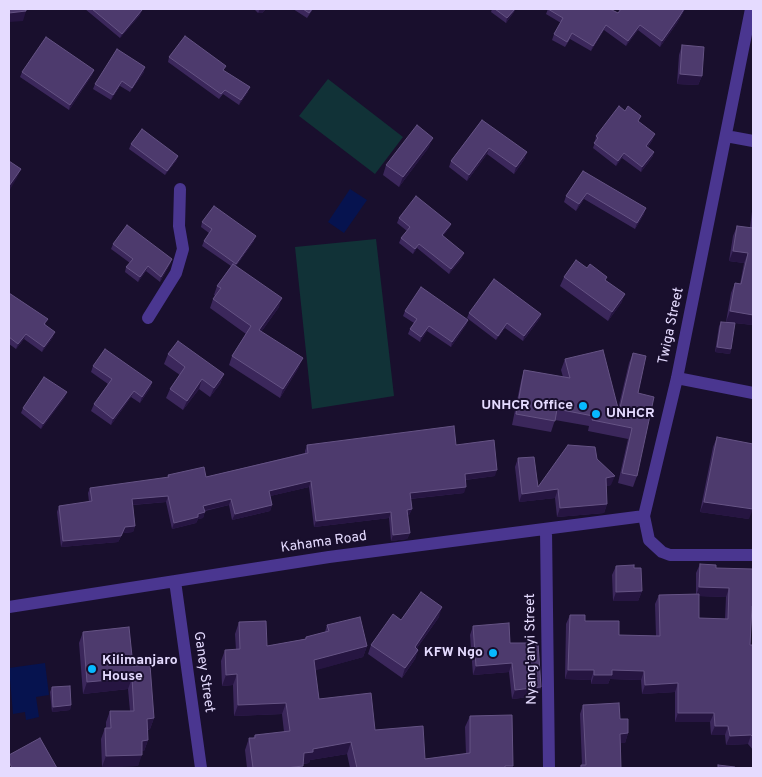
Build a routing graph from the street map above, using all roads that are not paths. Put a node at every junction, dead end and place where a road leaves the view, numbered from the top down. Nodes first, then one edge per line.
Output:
1 (751, 9) edge
2 (726, 136) junction
3 (753, 141) edge
4 (180, 188) dead end
5 (148, 318) dead end
6 (676, 378) junction
7 (753, 393) edge
8 (644, 516) junction
9 (546, 530) junction
10 (753, 556) edge
11 (175, 581) junction
12 (9, 607) edge
13 (201, 768) edge
14 (549, 768) edge

1 - 2 street, Twiga Street
2 - 3 street
2 - 6 street, Twiga Street
4 - 5 street
6 - 7 street
6 - 8 street, Twiga Street
8 - 9 street, Kahama Road
8 - 10 street, Twiga Street
9 - 11 street, Kahama Road
9 - 14 street, Nyang'anyi Street
11 - 12 street, Kahama Road
11 - 13 street, Ganey Street

